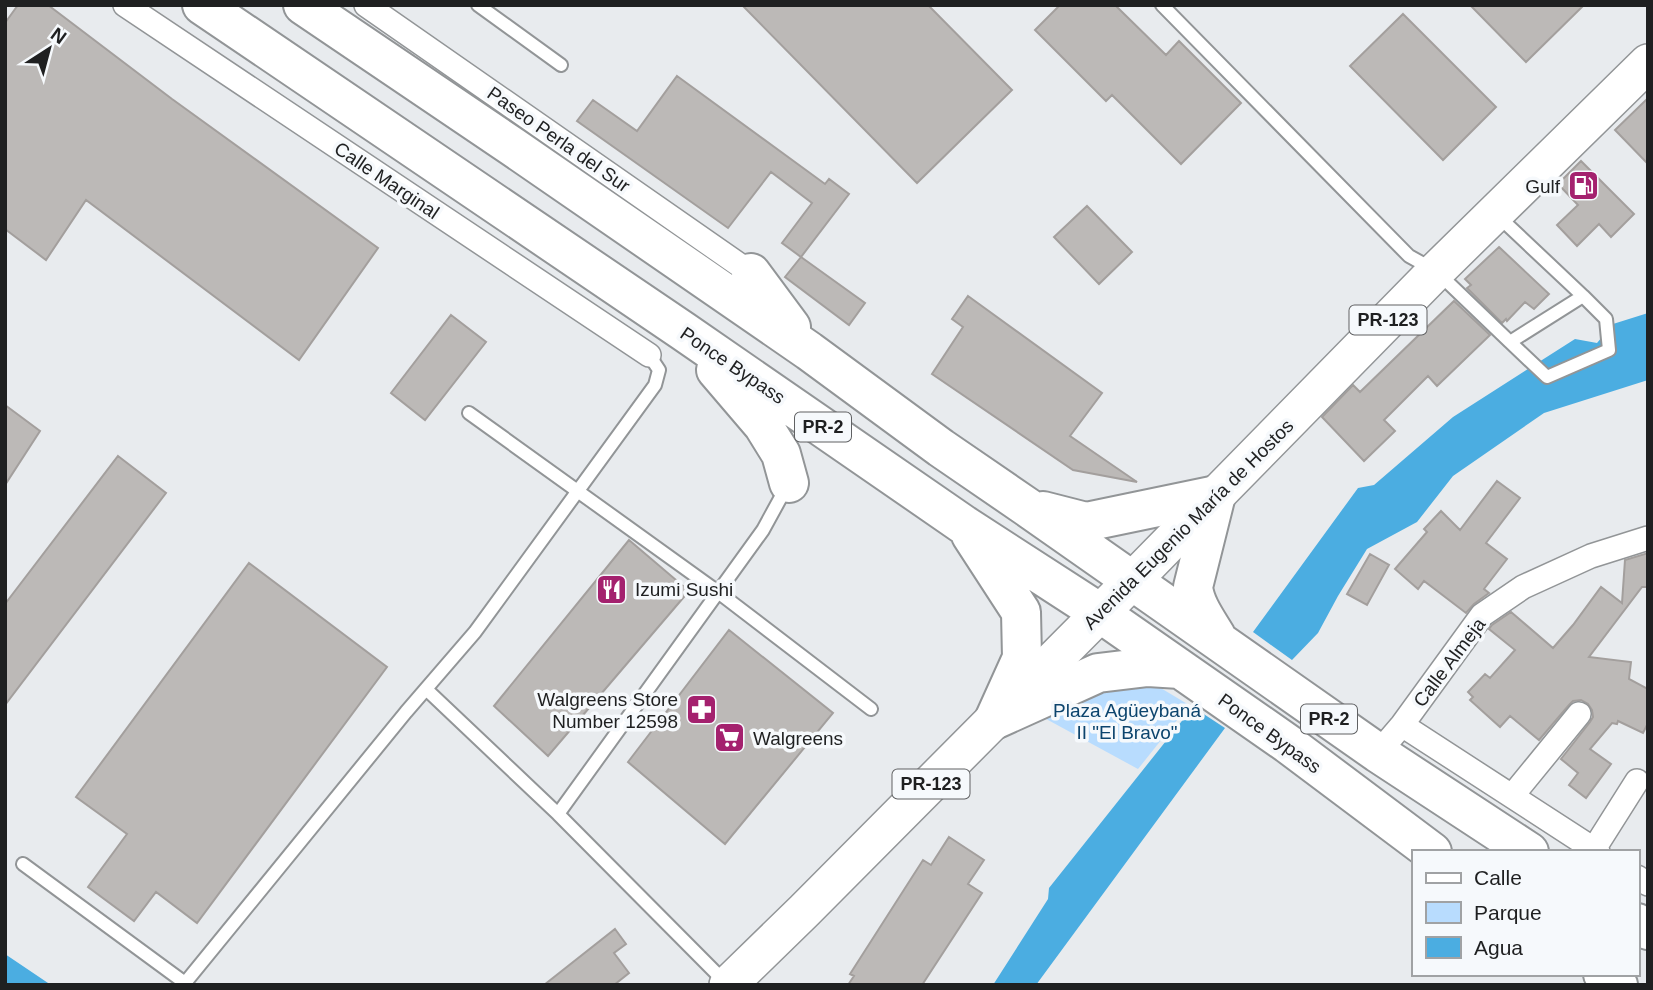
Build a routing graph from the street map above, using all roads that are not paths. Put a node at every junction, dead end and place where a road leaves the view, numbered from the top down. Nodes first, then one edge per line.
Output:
1 (125, 5) edge
2 (303, 5) edge
3 (366, 5) edge
4 (479, 5) edge
5 (1162, 5) edge
6 (207, 7) edge
7 (1648, 64) edge
8 (561, 65) dead end
9 (1496, 213) junction
10 (1436, 271) junction
11 (751, 273) joint
12 (1583, 296) junction
13 (683, 331) junction
14 (1510, 342) junction
15 (808, 351) junction
16 (649, 355) joint
17 (469, 412) dead end
18 (789, 483) joint
19 (578, 491) junction
20 (1216, 495) junction
21 (1027, 507) junction
22 (964, 525) junction
23 (1648, 538) edge
24 (1132, 581) junction
25 (718, 592) junction
26 (1100, 613) junction
27 (1221, 644) junction
28 (1180, 669) junction
29 (426, 689) junction
30 (871, 709) dead end
31 (1579, 714) dead end
32 (994, 720) junction
33 (1402, 724) junction
34 (1378, 753) junction
35 (1637, 781) dead end
36 (1512, 796) junction
37 (558, 814) junction
38 (1429, 850) edge
39 (1526, 850) edge
40 (1596, 850) edge
41 (23, 864) dead end
42 (728, 985) edge

1 - 16 street, Calle Marginal
2 - 15 highway, PR-2
3 - 11 street, Paseo Perla del Sur
4 - 8 lane
5 - 10 lane
6 - 13 highway, Ponce Bypass / PR-2
7 - 9 main road, Avenida Eugenio María de Hostos / PR-123
9 - 10 main road, Avenida Eugenio María de Hostos / PR-123
9 - 12 lane
10 - 14 lane
10 - 20 main road, Avenida Eugenio María de Hostos / PR-123
11 - 15 highway
12 - 14 lane
12 - 14 lane
13 - 18 highway
13 - 22 highway, Ponce Bypass / PR-2
15 - 21 highway, PR-2
16 - 19 lane
17 - 19 lane
18 - 25 lane
19 - 25 lane
19 - 29 lane
20 - 21 highway
20 - 24 main road, Avenida Eugenio María de Hostos / PR-123
20 - 27 highway
21 - 24 highway, PR-2
22 - 26 highway, Ponce Bypass / PR-2
22 - 32 highway
23 - 33 street, Calle Almeja
24 - 26 main road, Avenida Eugenio María de Hostos / PR-123
24 - 27 highway, PR-2
25 - 30 lane
25 - 37 lane
26 - 28 highway, Ponce Bypass / PR-2
26 - 32 main road, Avenida Eugenio María de Hostos / PR-123
27 - 34 highway, PR-2
28 - 32 highway
28 - 38 highway, Ponce Bypass / PR-2
29 - 37 lane
29 - 41 lane
31 - 36 street
32 - 42 main road, Avenida Eugenio María de Hostos / PR-123
33 - 34 street, Calle Almeja
33 - 36 street
34 - 39 highway, PR-2
35 - 40 street
36 - 40 street
37 - 42 lane

